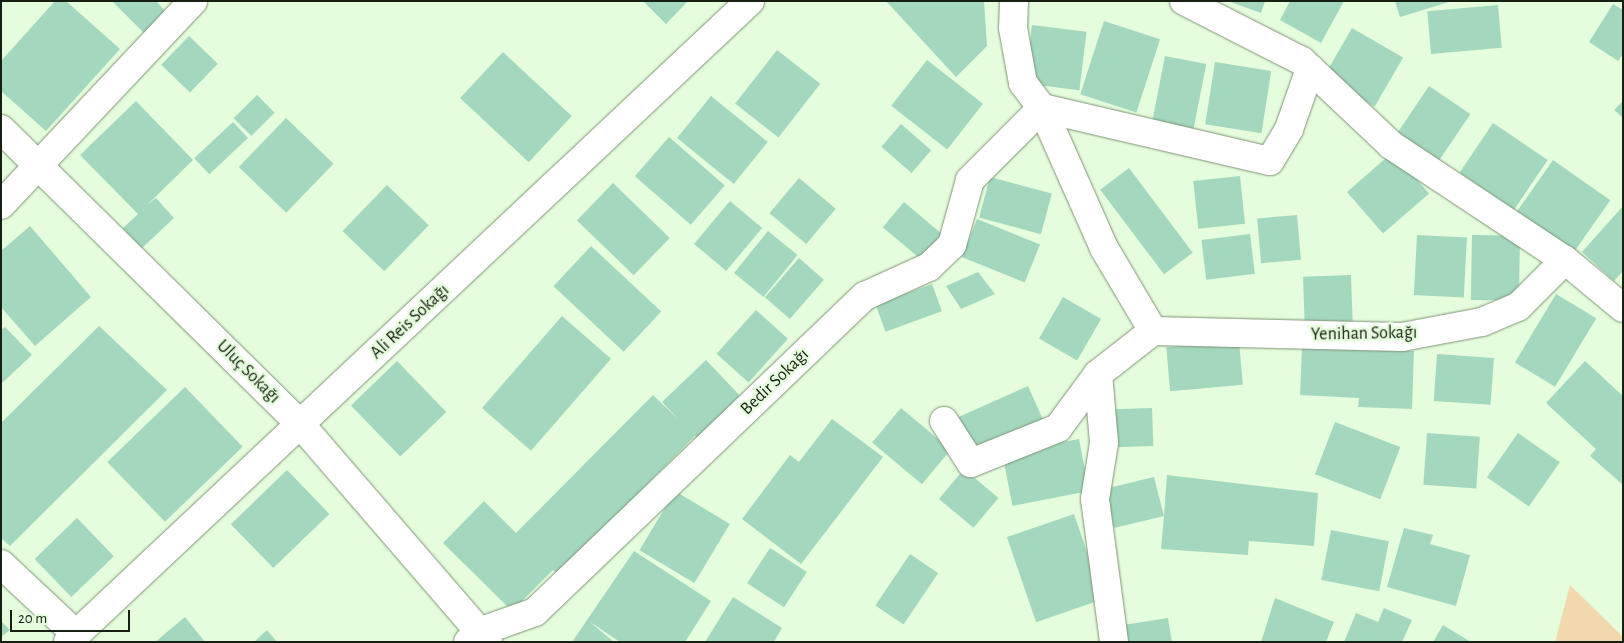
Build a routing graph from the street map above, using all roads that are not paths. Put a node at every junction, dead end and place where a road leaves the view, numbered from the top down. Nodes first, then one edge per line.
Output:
1 (193, 1) edge
2 (750, 1) edge
3 (1014, 1) edge
4 (1184, 1) edge
5 (1310, 69) junction
6 (1042, 108) junction
7 (1, 129) edge
8 (37, 163) junction
9 (1, 205) edge
10 (1565, 260) junction
11 (1623, 308) edge
12 (1153, 331) junction
13 (1098, 374) junction
14 (944, 421) dead end
15 (301, 425) junction
16 (1, 564) edge
17 (72, 638) edge
18 (477, 639) edge
19 (1114, 642) edge

1 - 8 street
2 - 15 street, Ali Reis Sokağı
3 - 6 street
4 - 5 street
5 - 6 street
5 - 10 street
6 - 12 street
6 - 18 street, Bedir Sokağı
7 - 8 street, Uluç Sokağı
8 - 9 street
8 - 15 street, Uluç Sokağı
10 - 11 street
10 - 12 street, Yenihan Sokağı
12 - 13 street
13 - 14 street
13 - 19 street
15 - 17 street, Ali Reis Sokağı
15 - 18 street, Uluç Sokağı
16 - 17 street

